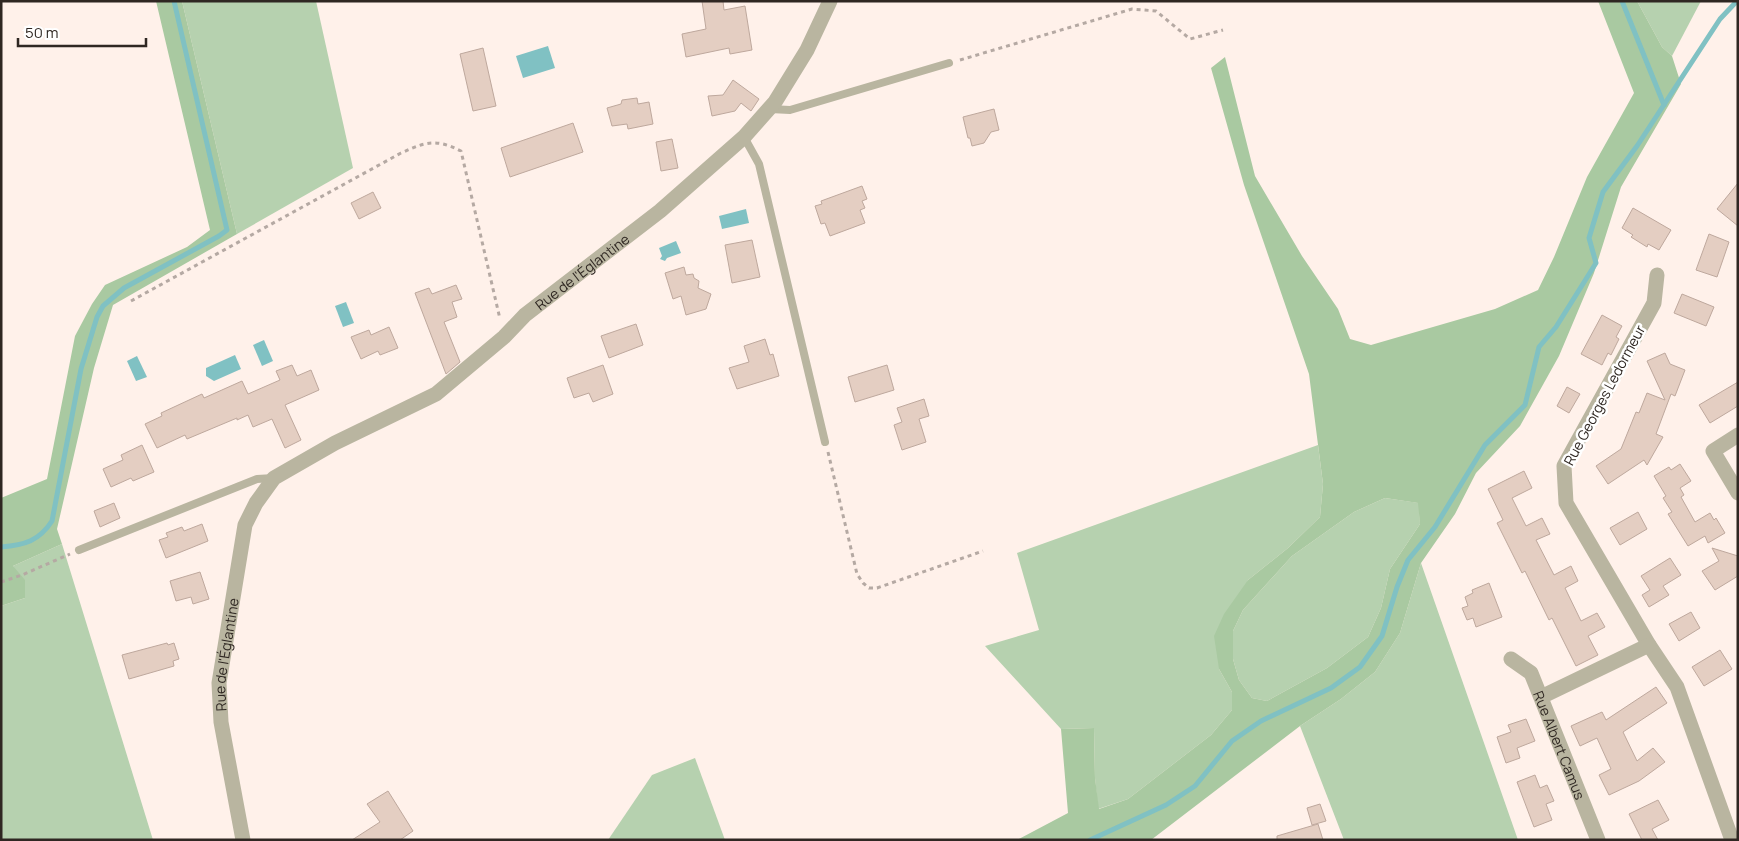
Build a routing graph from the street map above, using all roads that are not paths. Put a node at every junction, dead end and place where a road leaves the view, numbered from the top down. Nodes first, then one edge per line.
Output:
1 (830, 1) edge
2 (950, 63) road end
3 (770, 109) junction
4 (744, 137) junction
5 (1657, 275) dead end
6 (1738, 436) edge
7 (826, 442) road end
8 (274, 478) junction
9 (1738, 493) edge
10 (80, 550) road end
11 (1649, 645) junction
12 (1511, 658) dead end
13 (1541, 697) junction
14 (243, 840) edge
15 (1598, 840) edge
16 (1732, 840) edge

1 - 3 street, Rue de l'Églantine
2 - 3 lane
3 - 4 street, Rue de l'Églantine
4 - 7 lane
4 - 8 street, Rue de l'Églantine
5 - 11 street, Rue Georges Ledormeur
6 - 9 street
8 - 10 lane, Rue de l'Églantine
8 - 14 street, Rue de l'Églantine
11 - 13 street
11 - 16 street, Rue Georges Ledormeur
12 - 13 street, Rue Albert Camus
13 - 15 street, Rue Albert Camus

